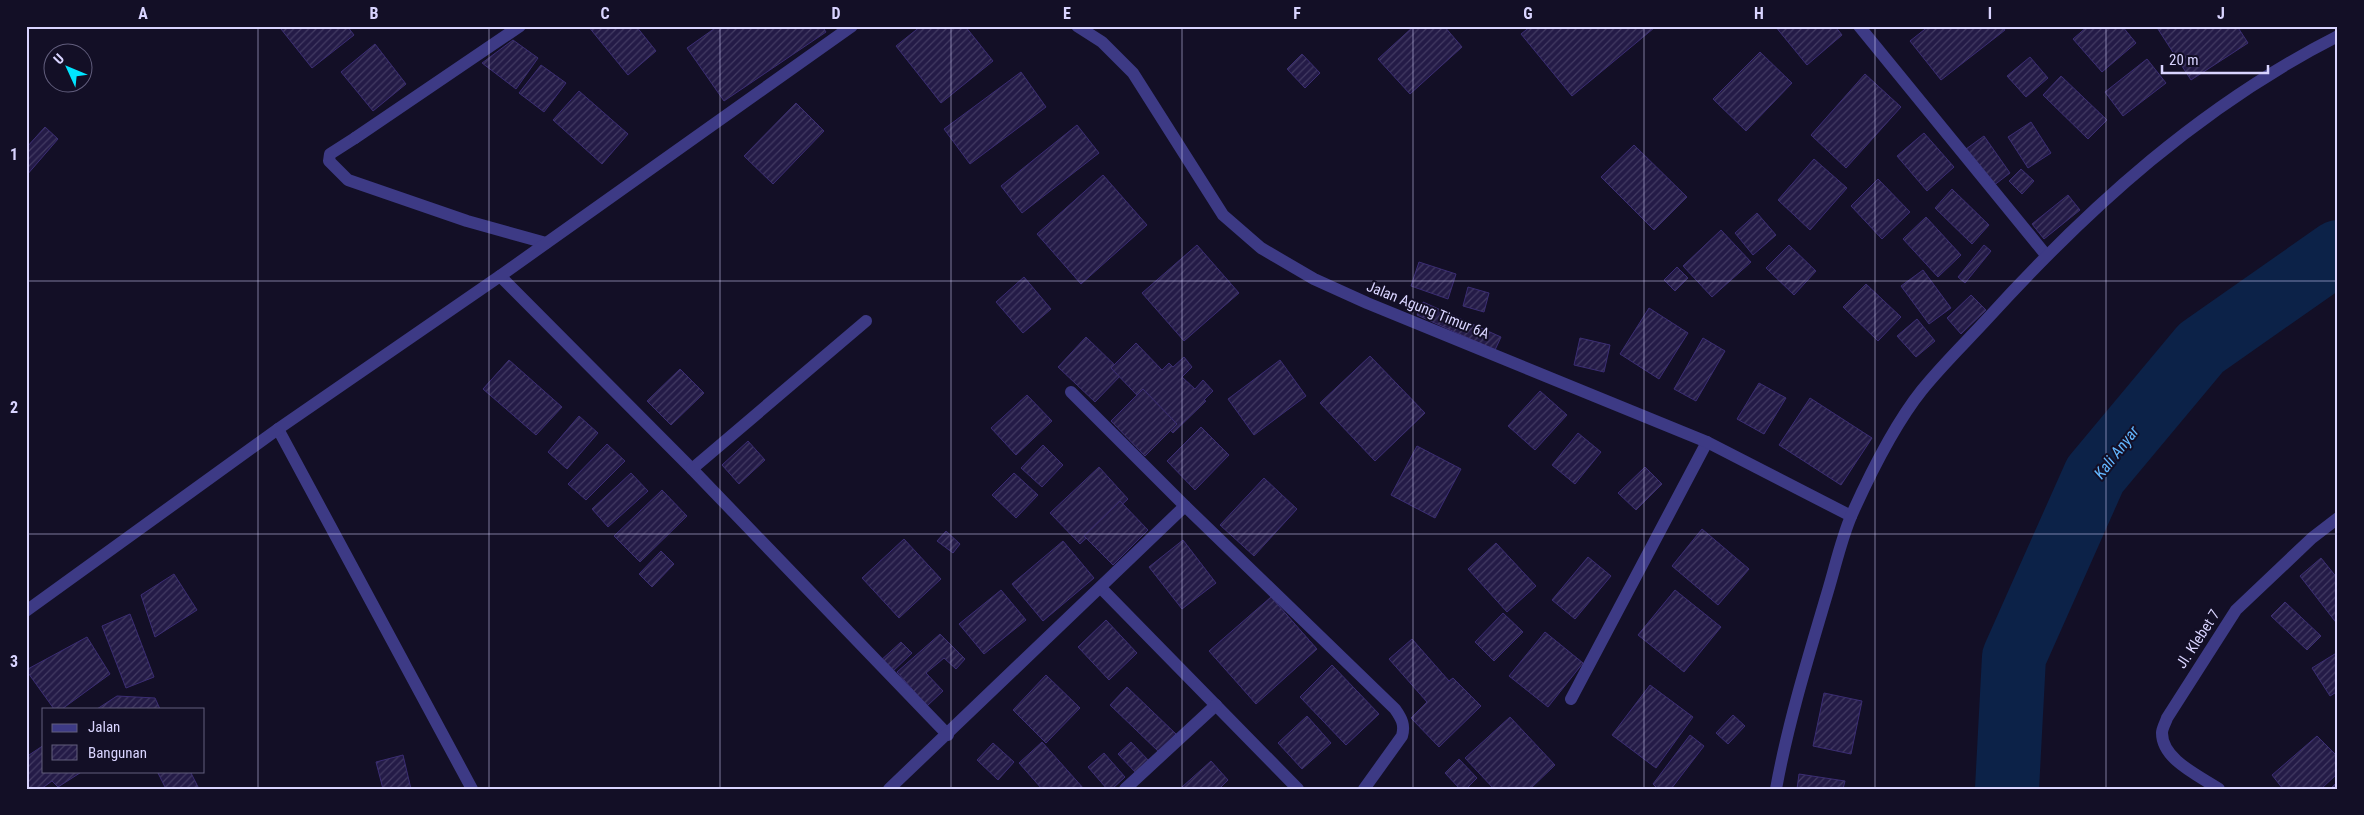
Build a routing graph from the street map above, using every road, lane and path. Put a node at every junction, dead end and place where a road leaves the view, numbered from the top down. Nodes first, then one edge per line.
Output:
1 (520, 26) edge
2 (852, 26) edge
3 (1077, 26) edge
4 (1859, 26) edge
5 (2338, 36) edge
6 (546, 243) junction
7 (2046, 255) junction
8 (500, 276) junction
9 (866, 321) dead end
10 (1072, 392) dead end
11 (278, 429) junction
12 (1707, 442) junction
13 (692, 469) junction
14 (1186, 506) junction
15 (1851, 516) junction
16 (2338, 518) edge
17 (1101, 588) junction
18 (26, 611) edge
19 (1571, 699) dead end
20 (1216, 705) junction
21 (948, 735) junction
22 (472, 789) edge
23 (889, 789) edge
24 (1125, 789) edge
25 (1298, 789) edge
26 (1364, 789) edge
27 (1776, 789) edge
28 (2219, 789) edge

1 - 6 street
2 - 6 street
3 - 12 street, Jalan Agung Timur 6A
4 - 7 street
5 - 7 street
6 - 8 street
7 - 15 street
8 - 11 street
8 - 13 street
9 - 13 street
10 - 14 street
11 - 18 street
11 - 22 street
12 - 15 street, Jalan Agung Timur 6A
12 - 19 street
13 - 21 street
14 - 17 street
14 - 26 street
15 - 27 street
16 - 28 street, Jl. Klebet 7
17 - 20 street
17 - 21 street
20 - 24 street
20 - 25 street
21 - 23 street

